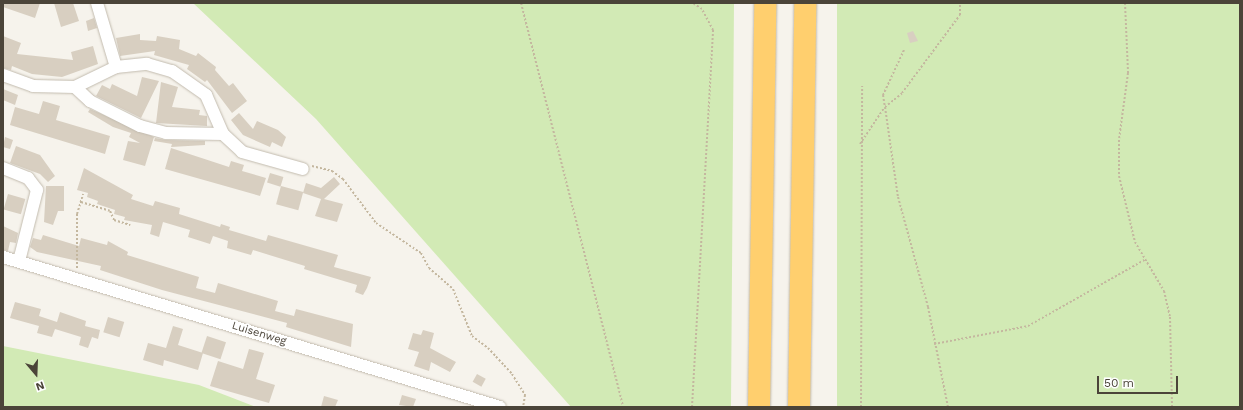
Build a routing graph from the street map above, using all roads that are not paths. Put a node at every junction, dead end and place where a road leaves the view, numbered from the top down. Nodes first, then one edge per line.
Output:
1 (97, 3) edge
2 (765, 3) edge
3 (805, 3) edge
4 (116, 67) junction
5 (3, 75) edge
6 (75, 87) junction
7 (223, 134) junction
8 (3, 168) edge
9 (303, 169) road end
10 (3, 257) edge
11 (19, 261) junction
12 (500, 407) edge
13 (758, 407) edge
14 (799, 407) edge

1 - 4 street
2 - 13 highway
3 - 14 highway
4 - 6 street
4 - 7 street
5 - 6 street
6 - 7 street
7 - 9 street
8 - 11 street
10 - 11 street, Luisenweg
11 - 12 street, Luisenweg

